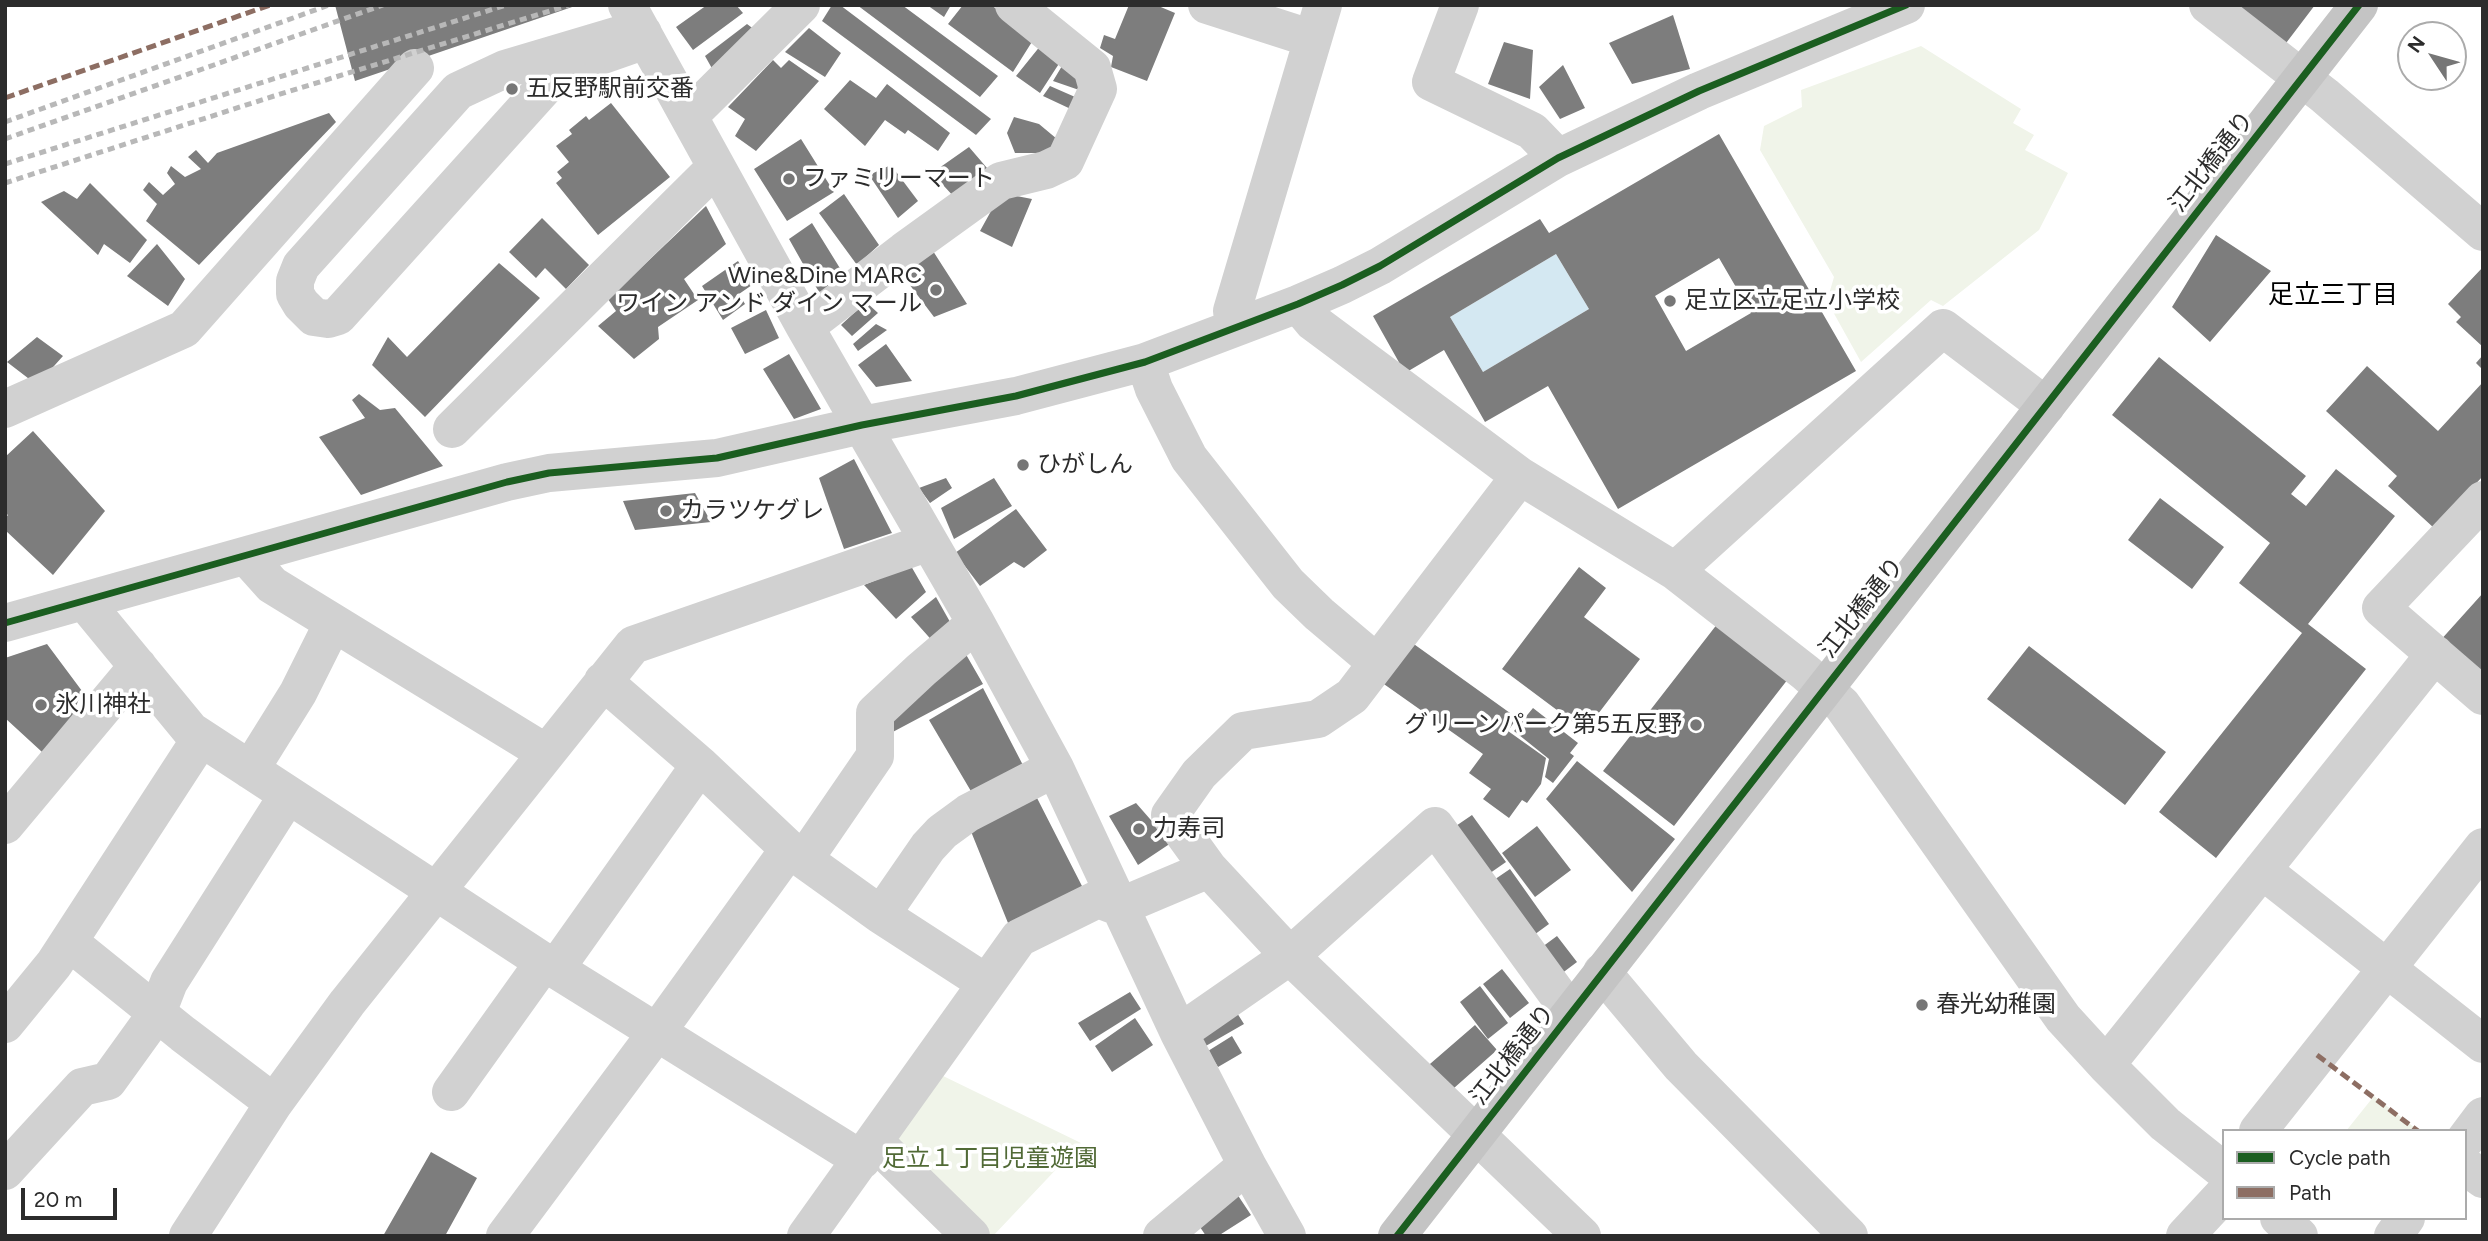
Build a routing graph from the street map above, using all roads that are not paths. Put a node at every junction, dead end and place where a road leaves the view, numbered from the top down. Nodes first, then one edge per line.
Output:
1 (801, 5) edge
2 (1014, 5) edge
3 (1208, 5) edge
4 (1460, 5) edge
5 (1906, 5) edge
6 (2208, 5) edge
7 (2358, 5) edge
8 (1870, 13) edge
9 (635, 19) edge
10 (1318, 22) edge
11 (415, 68) dead end
12 (2303, 79) junction
13 (689, 116) junction
14 (1558, 158) junction
15 (716, 167) junction
16 (2483, 232) edge
17 (1298, 304) junction
18 (1238, 326) junction
19 (805, 327) junction
20 (1144, 362) junction
21 (2046, 406) junction
22 (5, 410) edge
23 (862, 425) junction
24 (452, 429) dead end
25 (1520, 476) junction
26 (2483, 500) edge
27 (929, 542) junction
28 (247, 556) junction
29 (1675, 571) junction
30 (84, 601) junction
31 (5, 623) edge
32 (333, 623) junction
33 (976, 623) junction
34 (2435, 654) junction
35 (1377, 663) junction
36 (138, 666) junction
37 (603, 681) junction
38 (1824, 688) junction
39 (2483, 696) edge
40 (201, 738) junction
41 (546, 753) junction
42 (701, 765) junction
43 (1055, 768) junction
44 (250, 770) junction
45 (288, 795) junction
46 (5, 825) edge
47 (2483, 847) edge
48 (797, 854) junction
49 (1209, 869) junction
50 (2262, 870) junction
51 (436, 891) junction
52 (1119, 908) junction
53 (881, 915) junction
54 (69, 942) junction
55 (1290, 956) junction
56 (550, 965) junction
57 (2385, 969) junction
58 (1602, 972) junction
59 (986, 984) junction
60 (157, 1013) junction
61 (1571, 1013) junction
62 (5, 1024) edge
63 (657, 1032) junction
64 (1179, 1033) junction
65 (2483, 1044) edge
66 (2106, 1065) junction
67 (451, 1091) dead end
68 (274, 1103) junction
69 (2483, 1116) edge
70 (2260, 1129) edge
71 (1475, 1135) junction
72 (2467, 1137) edge
73 (868, 1151) junction
74 (1247, 1165) junction
75 (2467, 1167) edge
76 (2222, 1169) edge
77 (5, 1171) edge
78 (2483, 1179) edge
79 (2222, 1196) edge
80 (2281, 1220) edge
81 (2405, 1220) edge
82 (188, 1236) edge
83 (505, 1236) edge
84 (806, 1236) edge
85 (971, 1236) edge
86 (1163, 1236) edge
87 (1287, 1236) edge
88 (1397, 1236) edge
89 (1582, 1236) edge
90 (1849, 1236) edge
91 (2185, 1236) edge
92 (2299, 1236) edge
93 (2393, 1236) edge

1 - 13 street
2 - 19 street
3 - 10 street
4 - 14 street
5 - 8 street
6 - 12 street
7 - 12 main road, 江北橋通り
8 - 14 street
9 - 9 street
9 - 13 street
10 - 18 street
11 - 22 street
12 - 16 street
12 - 21 main road, 江北橋通り
13 - 15 street
14 - 17 street
15 - 19 street
15 - 24 street
17 - 18 street
17 - 25 street
18 - 20 street
19 - 23 street
20 - 23 street
20 - 35 street
21 - 29 street
21 - 38 main road, 江北橋通り
23 - 27 street
23 - 28 street
25 - 29 street
25 - 35 street
26 - 34 street
27 - 33 street
27 - 37 street
28 - 30 street
28 - 32 street
29 - 38 street
30 - 31 street
30 - 36 street
32 - 41 street
32 - 44 street
33 - 43 street
33 - 48 street
34 - 39 street
34 - 50 street
35 - 49 street
36 - 40 street
36 - 46 street
37 - 41 street
37 - 42 street
38 - 58 main road, 江北橋通り
38 - 66 street
40 - 44 street
40 - 54 street
41 - 51 street
42 - 48 street
42 - 56 street
43 - 52 street
43 - 53 street
44 - 45 street
45 - 51 street
45 - 60 street
47 - 57 street
48 - 53 street
48 - 63 street
49 - 52 street
49 - 55 street
50 - 57 street
50 - 66 street
51 - 56 street
51 - 68 street
52 - 59 street
52 - 64 street
53 - 59 street
54 - 60 street
54 - 62 street
55 - 61 street
55 - 64 street
55 - 71 street
56 - 63 street
56 - 67 street
57 - 65 street
57 - 70 street
58 - 61 main road, 江北橋通り
58 - 90 street
59 - 73 street
60 - 68 street
60 - 77 street
61 - 71 main road, 江北橋通り
63 - 73 street
63 - 83 street
64 - 74 street
66 - 76 street
68 - 82 street
69 - 72 street
71 - 88 main road, 江北橋通り
71 - 89 street
73 - 84 street
73 - 85 street
74 - 86 street
74 - 87 street
75 - 78 street
79 - 91 street
80 - 92 street
81 - 93 street

